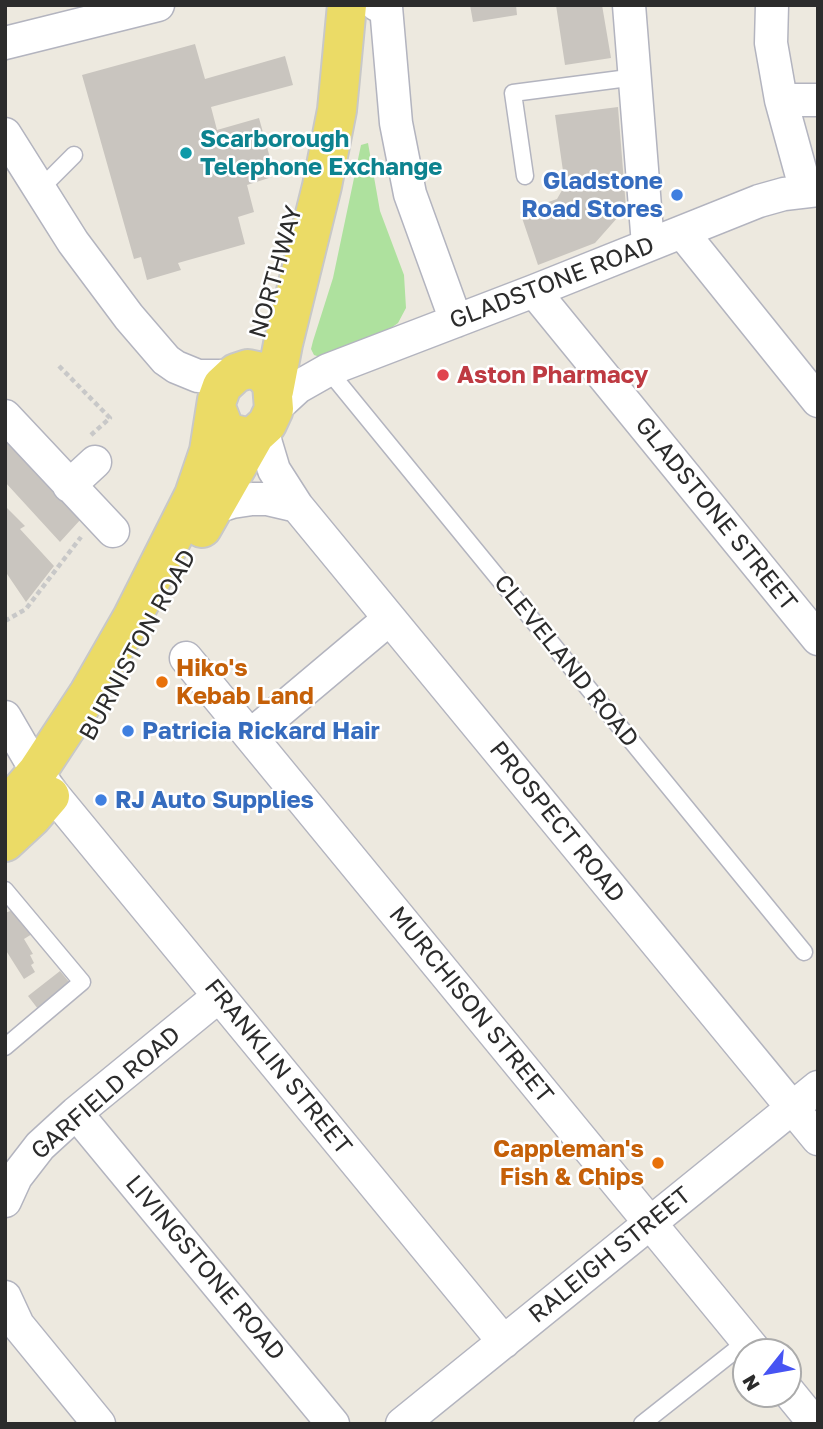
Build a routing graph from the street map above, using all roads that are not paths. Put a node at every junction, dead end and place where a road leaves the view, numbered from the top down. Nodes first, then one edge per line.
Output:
1 (158, 5) edge
2 (326, 5) edge
3 (347, 5) edge
4 (377, 5) edge
5 (629, 5) edge
6 (772, 5) edge
7 (5, 43) edge
8 (636, 77) junction
9 (781, 100) junction
10 (818, 100) edge
11 (5, 134) edge
12 (74, 155) dead end
13 (525, 176) dead end
14 (39, 190) junction
15 (812, 191) edge
16 (682, 232) junction
17 (649, 245) junction
18 (534, 291) junction
19 (456, 321) junction
20 (328, 370) junction
21 (254, 400) junction
22 (818, 401) edge
23 (5, 416) edge
24 (95, 462) road end
25 (69, 486) junction
26 (296, 506) junction
27 (212, 508) junction
28 (105, 524) road end
29 (389, 619) junction
30 (818, 639) edge
31 (186, 658) dead end
32 (5, 717) edge
33 (250, 736) junction
34 (45, 783) junction
35 (5, 809) edge
36 (5, 842) edge
37 (5, 890) edge
38 (804, 951) dead end
39 (219, 996) junction
40 (5, 1047) edge
41 (818, 1087) edge
42 (792, 1107) junction
43 (76, 1113) junction
44 (818, 1139) edge
45 (5, 1201) edge
46 (650, 1223) junction
47 (5, 1297) edge
48 (744, 1338) edge
49 (504, 1342) junction
50 (732, 1360) edge
51 (802, 1408) edge
52 (99, 1424) edge
53 (333, 1424) edge
54 (402, 1424) edge
55 (642, 1424) edge
56 (815, 1424) edge

1 - 7 street
2 - 21 main road, NORTHWAY
3 - 21 main road, NORTHWAY
4 - 19 street
5 - 8 street
6 - 9 street
8 - 13 lane
8 - 17 street
9 - 10 street
9 - 15 street
11 - 14 street, GLADSTONE ROAD
12 - 14 lane
14 - 21 street, GLADSTONE ROAD
15 - 16 street, GLADSTONE ROAD
16 - 17 street, GLADSTONE ROAD
16 - 22 street
17 - 18 street, GLADSTONE ROAD
18 - 19 street, GLADSTONE ROAD
18 - 30 street, GLADSTONE STREET
19 - 20 street, GLADSTONE ROAD
20 - 21 street, GLADSTONE ROAD
20 - 38 lane, CLEVELAND ROAD
21 - 26 street, PROSPECT ROAD
21 - 27 main road, BURNISTON ROAD
21 - 34 main road, BURNISTON ROAD
23 - 25 street
24 - 25 street
25 - 28 street
26 - 27 street
26 - 29 street, PROSPECT ROAD
27 - 34 main road, BURNISTON ROAD
29 - 33 street
29 - 42 street, PROSPECT ROAD
31 - 33 street, MURCHISON STREET
32 - 34 street, FRANKLIN STREET
33 - 46 street, MURCHISON STREET
34 - 35 main road, BURNISTON ROAD
34 - 36 main road, BURNISTON ROAD
34 - 39 street, FRANKLIN STREET
37 - 40 lane
39 - 43 street, GARFIELD ROAD
39 - 49 street, FRANKLIN STREET
41 - 42 street, RALEIGH STREET
42 - 44 street, PROSPECT ROAD
42 - 46 street, RALEIGH STREET
43 - 45 street, GARFIELD ROAD
43 - 53 street, LIVINGSTONE ROAD
46 - 48 street, MURCHISON STREET
46 - 49 street, RALEIGH STREET
47 - 52 street
49 - 54 street, RALEIGH STREET
50 - 55 lane
51 - 56 street

